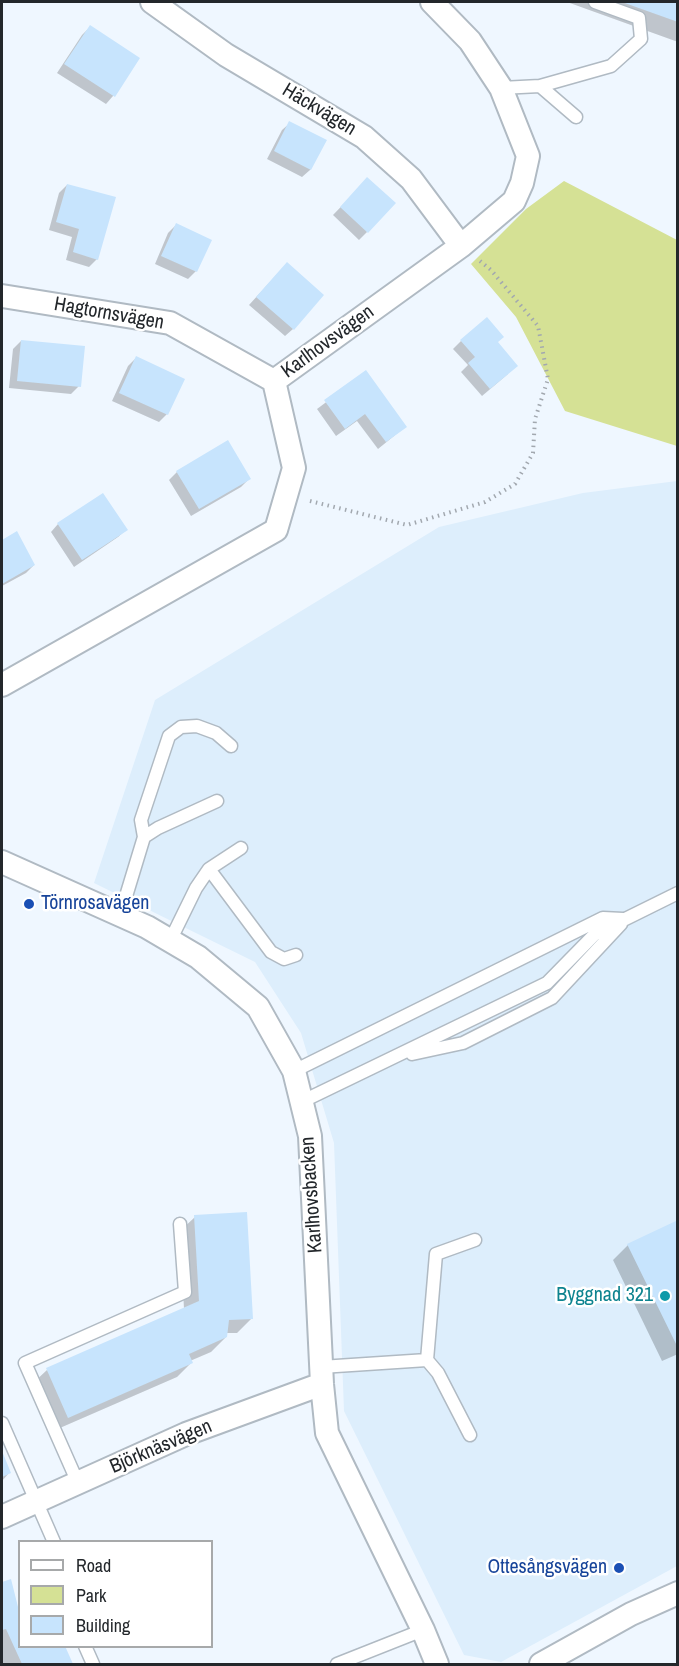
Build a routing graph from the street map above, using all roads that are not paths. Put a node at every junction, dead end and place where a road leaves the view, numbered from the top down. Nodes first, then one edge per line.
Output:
1 (152, 2) edge
2 (432, 2) edge
3 (595, 2) edge
4 (540, 86) junction
5 (501, 88) junction
6 (576, 117) dead end
7 (461, 246) junction
8 (2, 296) edge
9 (274, 381) junction
10 (2, 686) edge
11 (231, 746) dead end
12 (217, 801) dead end
13 (144, 837) junction
14 (241, 848) dead end
15 (2, 862) edge
16 (209, 869) junction
17 (678, 893) edge
18 (120, 916) junction
19 (626, 919) junction
20 (170, 941) junction
21 (296, 955) dead end
22 (294, 1071) junction
23 (301, 1102) junction
24 (180, 1224) dead end
25 (475, 1240) dead end
26 (427, 1360) junction
27 (322, 1376) junction
28 (2, 1423) edge
29 (470, 1434) dead end
30 (78, 1483) junction
31 (36, 1502) junction
32 (2, 1517) edge
33 (53, 1540) edge
34 (678, 1593) edge
35 (423, 1629) junction
36 (86, 1648) edge
37 (93, 1665) edge
38 (337, 1665) edge
39 (437, 1665) edge
40 (541, 1665) edge

1 - 7 street, Häckvägen
2 - 5 street, Karlhovsvägen
3 - 4 lane
4 - 5 lane
4 - 6 lane
5 - 7 street, Karlhovsvägen
7 - 9 street, Karlhovsvägen
8 - 9 street, Hagtornsvägen
9 - 10 street, Karlhovsvägen
11 - 13 lane
12 - 13 lane
13 - 18 lane
14 - 16 lane
15 - 18 street, Karlhovsbacken
16 - 20 lane
16 - 21 lane
17 - 19 lane
18 - 20 street, Karlhovsbacken
19 - 22 lane
19 - 23 lane
20 - 22 street, Karlhovsbacken
22 - 23 street, Karlhovsbacken
23 - 27 street, Karlhovsbacken
24 - 30 lane
25 - 26 lane
26 - 27 lane
26 - 29 lane
27 - 30 street, Björknäsvägen
27 - 35 street, Karlhovsbacken
28 - 31 lane
30 - 31 street, Björknäsvägen
31 - 32 street, Björknäsvägen
31 - 33 lane
34 - 40 street
35 - 38 lane
35 - 39 street, Karlhovsbacken
36 - 37 lane

